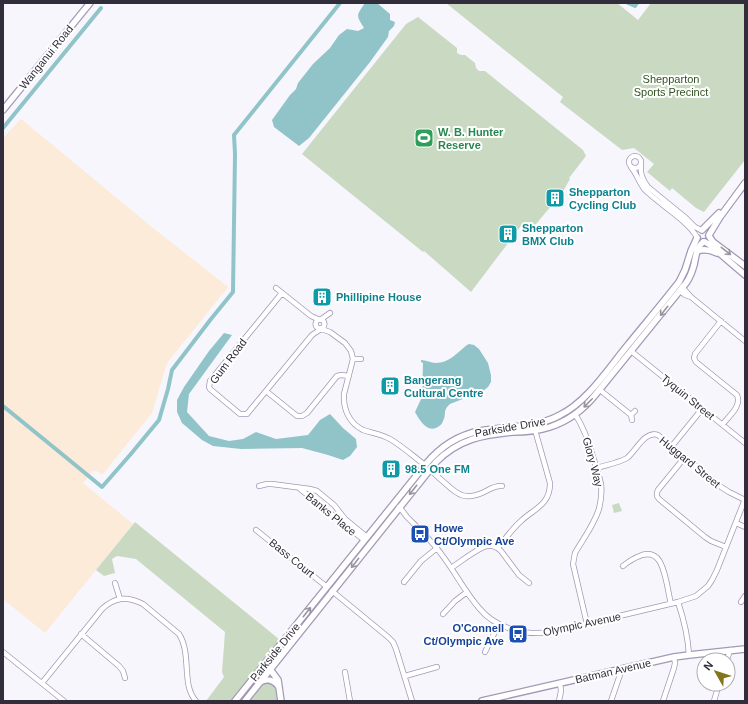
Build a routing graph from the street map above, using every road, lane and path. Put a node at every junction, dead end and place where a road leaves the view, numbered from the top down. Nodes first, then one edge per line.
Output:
1 (90, 3) edge
2 (3, 110) edge
3 (641, 164) junction
4 (631, 167) junction
5 (745, 183) edge
6 (719, 215) junction
7 (701, 230) junction
8 (709, 235) junction
9 (697, 237) junction
10 (704, 242) junction
11 (697, 251) junction
12 (719, 254) junction
13 (744, 270) edge
14 (676, 285) junction
15 (276, 288) dead end
16 (681, 289) junction
17 (282, 293) junction
18 (311, 316) junction
19 (320, 320) junction
20 (721, 321) junction
21 (325, 323) junction
22 (316, 325) junction
23 (321, 329) junction
24 (330, 332) junction
25 (312, 335) junction
26 (745, 341) edge
27 (628, 349) junction
28 (353, 359) junction
29 (360, 359) dead end
30 (612, 365) junction
31 (616, 370) junction
32 (348, 376) junction
33 (600, 390) junction
34 (266, 391) junction
35 (571, 409) junction
36 (702, 409) junction
37 (576, 414) junction
38 (633, 415) dead end
39 (533, 424) junction
40 (723, 424) junction
41 (535, 430) junction
42 (745, 443) edge
43 (672, 446) junction
44 (685, 457) junction
45 (427, 467) junction
46 (597, 468) junction
47 (259, 486) dead end
48 (502, 486) dead end
49 (298, 488) junction
50 (745, 500) edge
51 (392, 505) junction
52 (398, 509) junction
53 (340, 513) junction
54 (336, 517) junction
55 (346, 523) junction
56 (736, 523) junction
57 (745, 527) edge
58 (256, 530) dead end
59 (366, 538) junction
60 (371, 543) junction
61 (726, 547) junction
62 (437, 548) junction
63 (498, 548) junction
64 (623, 566) dead end
65 (451, 568) junction
66 (404, 582) dead end
67 (115, 583) dead end
68 (529, 583) dead end
69 (327, 587) junction
70 (332, 591) junction
71 (467, 592) junction
72 (745, 597) edge
73 (120, 598) junction
74 (680, 602) junction
75 (741, 602) dead end
76 (671, 604) junction
77 (443, 614) dead end
78 (500, 624) junction
79 (587, 624) junction
80 (81, 634) junction
81 (745, 648) edge
82 (730, 650) joint
83 (3, 652) edge
84 (485, 652) dead end
85 (689, 654) junction
86 (674, 657) junction
87 (270, 658) junction
88 (437, 666) dead end
89 (270, 668) junction
90 (622, 669) junction
91 (345, 672) dead end
92 (404, 676) junction
93 (125, 678) dead end
94 (42, 683) junction
95 (260, 683) junction
96 (560, 683) junction
97 (280, 691) junction
98 (242, 693) junction
99 (64, 701) edge
100 (196, 701) edge
101 (235, 701) edge
102 (245, 701) edge
103 (281, 701) edge
104 (350, 701) edge
105 (412, 701) edge
106 (482, 701) edge
107 (559, 701) edge
108 (611, 701) edge
109 (663, 701) edge

1 - 2 street, Wanganui Road
3 - 4 street
3 - 4 street
3 - 7 street
4 - 9 street
5 - 6 street
6 - 7 street
6 - 8 street
7 - 8 street
7 - 9 street
8 - 10 street
8 -> 13 street
9 - 10 street
9 - 14 street, Parkside Drive
10 - 11 street, Parkside Drive
10 - 12 street
11 - 12 street
11 - 16 street, Parkside Drive
12 - 13 street
14 - 16 street
14 - 27 street, Parkside Drive
15 - 17 street
16 - 20 street
16 -> 27 street, Parkside Drive
17 - 18 street
17 - 34 street, Gum Road
18 - 19 street
18 - 22 street
19 - 21 street
19 - 21 street
19 - 22 street
20 - 26 street
20 - 40 street
21 - 23 street
21 - 24 street
22 - 23 street
22 - 25 street, Gum Road
23 - 24 street
23 - 25 street, Gum Road
24 - 28 street
25 - 34 street, Gum Road
27 - 30 street, Parkside Drive
27 - 31 street, Parkside Drive
27 - 36 street, Tyquin Street
28 - 29 street
28 - 32 street
30 - 31 street
30 - 35 street, Parkside Drive
31 - 33 street, Parkside Drive
32 - 34 street
32 - 45 street
33 -> 37 street, Parkside Drive
33 - 38 street
35 - 37 street
35 - 39 street, Parkside Drive
36 - 40 street, Tyquin Street
36 - 43 street
37 - 41 street, Parkside Drive
37 - 46 street, Glory Way
39 - 41 street
39 - 45 street, Parkside Drive
40 - 42 street, Tyquin Street
41 - 45 street, Parkside Drive
41 - 63 street
43 - 44 street, Huggard Street
43 - 46 street, Huggard Street
44 - 50 street, Huggard Street
44 - 61 street
45 - 48 street
45 - 51 street, Parkside Drive
45 -> 52 street, Parkside Drive
46 - 79 street, Glory Way
47 - 49 street, Banks Place
49 - 53 street, Banks Place
49 - 54 street, Banks Place
50 - 56 street, Olympic Avenue
51 - 52 street
51 - 59 street, Parkside Drive
52 - 60 street, Parkside Drive
52 - 62 street, Olympic Avenue
53 - 54 street
53 - 55 street, Banks Place
54 - 55 street, Banks Place
55 - 59 street, Banks Place
56 - 57 street
56 - 61 street, Olympic Avenue
58 - 69 street, Bass Court
59 - 60 street
59 - 69 street, Parkside Drive
60 -> 70 street, Parkside Drive
61 - 74 street, Olympic Avenue
62 - 65 street, Olympic Avenue
62 - 66 street
63 - 65 street
63 - 68 street
64 - 76 street
65 - 71 street, Olympic Avenue
67 - 73 street
69 - 70 street
87 -> 69 street, Parkside Drive
70 - 89 street, Parkside Drive
70 - 92 street
71 - 77 street
71 - 78 street, Olympic Avenue
72 - 75 street
73 - 80 street
73 - 100 street
74 - 76 street, Olympic Avenue
74 - 85 street
76 - 79 street, Olympic Avenue
78 - 79 street, Olympic Avenue
78 - 84 street
80 - 93 street
80 - 94 street
81 - 82 street, Batman Avenue
82 - 85 street, Batman Avenue
83 - 94 street
85 - 86 street, Batman Avenue
86 - 90 street, Batman Avenue
86 - 109 street
87 - 89 street
87 - 98 street, Parkside Drive
88 - 92 street
89 - 95 street, Parkside Drive
89 - 97 street
89 - 98 street
90 - 96 street, Batman Avenue
90 - 108 street
91 - 104 street
92 - 105 street
94 - 99 street
95 - 97 street
95 - 102 street, Parkside Drive
96 - 106 street, Batman Avenue
96 - 107 street
97 - 103 street
98 - 101 street, Parkside Drive

